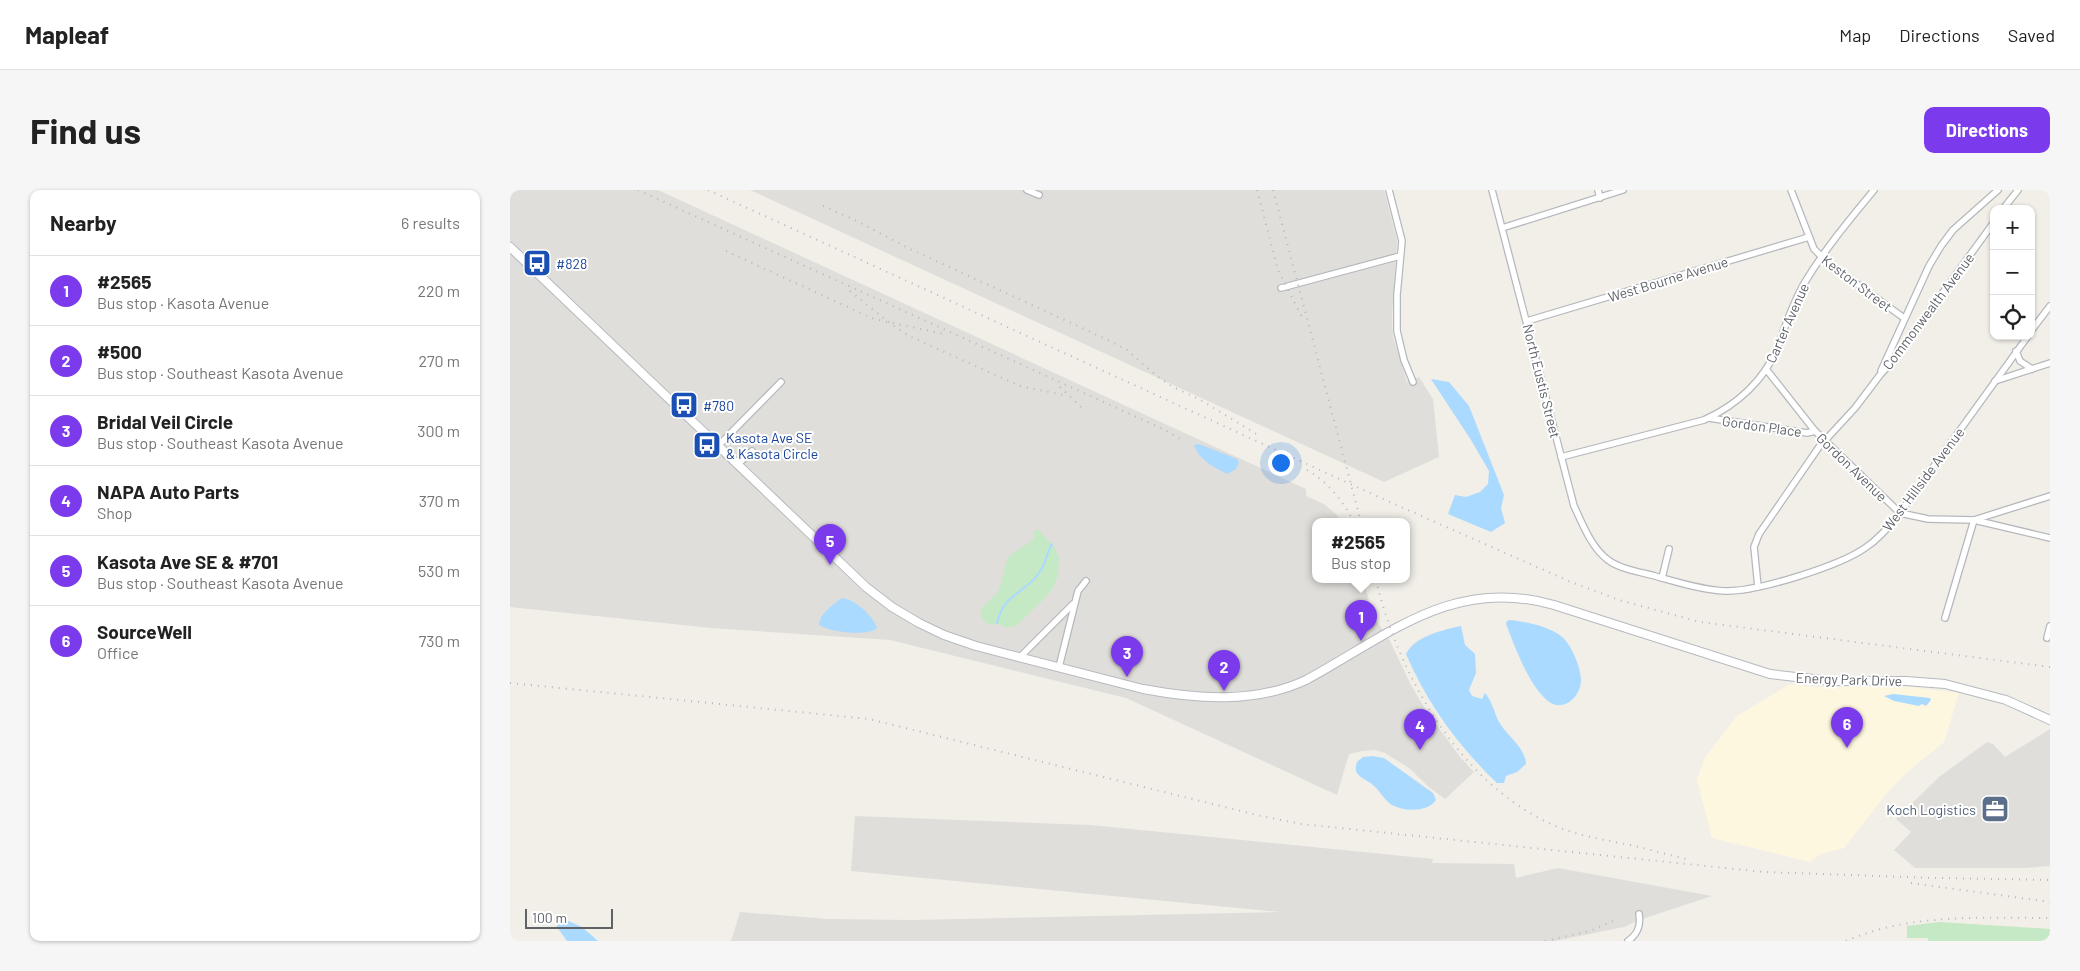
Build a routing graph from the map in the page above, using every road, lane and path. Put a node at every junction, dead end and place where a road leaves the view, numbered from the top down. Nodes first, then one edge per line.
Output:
1 (1027, 190) edge
2 (1389, 190) edge
3 (1492, 190) edge
4 (1598, 190) edge
5 (1622, 190) edge
6 (1791, 190) edge
7 (1874, 190) edge
8 (1998, 190) edge
9 (2018, 190) edge
10 (1039, 195) dead end
11 (1600, 198) junction
12 (2006, 205) edge
13 (1502, 228) junction
14 (1990, 228) edge
15 (1808, 237) junction
16 (510, 247) edge
17 (1400, 256) junction
18 (1822, 258) junction
19 (1281, 288) dead end
20 (2050, 306) edge
21 (1904, 318) junction
22 (1527, 321) junction
23 (2035, 326) edge
24 (2025, 340) edge
25 (2016, 351) junction
26 (2050, 363) edge
27 (1766, 369) junction
28 (2032, 369) junction
29 (1880, 375) junction
30 (1995, 381) junction
31 (781, 382) dead end
32 (1413, 382) dead end
33 (1708, 418) junction
34 (1815, 431) junction
35 (1825, 440) junction
36 (718, 446) junction
37 (752, 451) dead end
38 (1561, 457) junction
39 (737, 465) junction
40 (2050, 496) edge
41 (1900, 513) junction
42 (1974, 520) junction
43 (2050, 538) edge
44 (1669, 549) dead end
45 (1610, 562) joint
46 (1662, 578) junction
47 (1086, 581) dead end
48 (1758, 587) junction
49 (1074, 603) junction
50 (1946, 618) dead end
51 (2050, 626) edge
52 (2047, 638) dead end
53 (1020, 657) junction
54 (1059, 667) junction
55 (2050, 720) edge
56 (1639, 914) dead end
57 (1628, 941) edge

1 - 10 street
2 - 17 street
3 - 13 street, North Eustis Street
4 - 11 street
5 - 11 street
6 - 15 street, Keston Street
7 - 18 street, Carter Avenue
8 - 21 street, Commonwealth Avenue
9 - 12 street
11 - 13 street
13 - 22 street, North Eustis Street
14 - 29 street, Commonwealth Avenue
15 - 18 street, Keston Street
15 - 22 street, West Bourne Avenue
16 - 36 street, Energy Park Drive
17 - 19 street
17 - 32 street
18 - 21 street, Keston Street
18 - 27 street, Carter Avenue
20 - 23 street
21 - 29 street, Commonwealth Avenue
22 - 38 street, North Eustis Street
24 - 25 street, West Hillside Avenue
25 - 28 street
25 - 30 street, West Hillside Avenue
26 - 28 street
27 - 33 street, Carter Avenue
27 - 34 street, Gordon Avenue
28 - 30 street
29 - 35 street, Commonwealth Avenue
30 - 41 street, West Hillside Avenue
31 - 36 street
33 - 34 street, Gordon Place
33 - 38 street, Carter Avenue
34 - 35 street, Gordon Avenue
35 - 41 street, Gordon Avenue
35 - 48 street, Commonwealth Avenue
36 - 39 street, Energy Park Drive
37 - 39 street
38 - 45 street, North Eustis Street
39 - 53 street, Energy Park Drive
40 - 42 street
41 - 42 street
41 - 48 street, West Hillside Avenue
42 - 43 street
42 - 50 street
44 - 46 street
45 - 46 street, West Hillside Avenue
46 - 48 street, West Hillside Avenue
47 - 49 street
49 - 53 street
49 - 54 street
51 - 52 street
53 - 54 street, Energy Park Drive
54 - 55 street, Energy Park Drive
56 - 57 street

